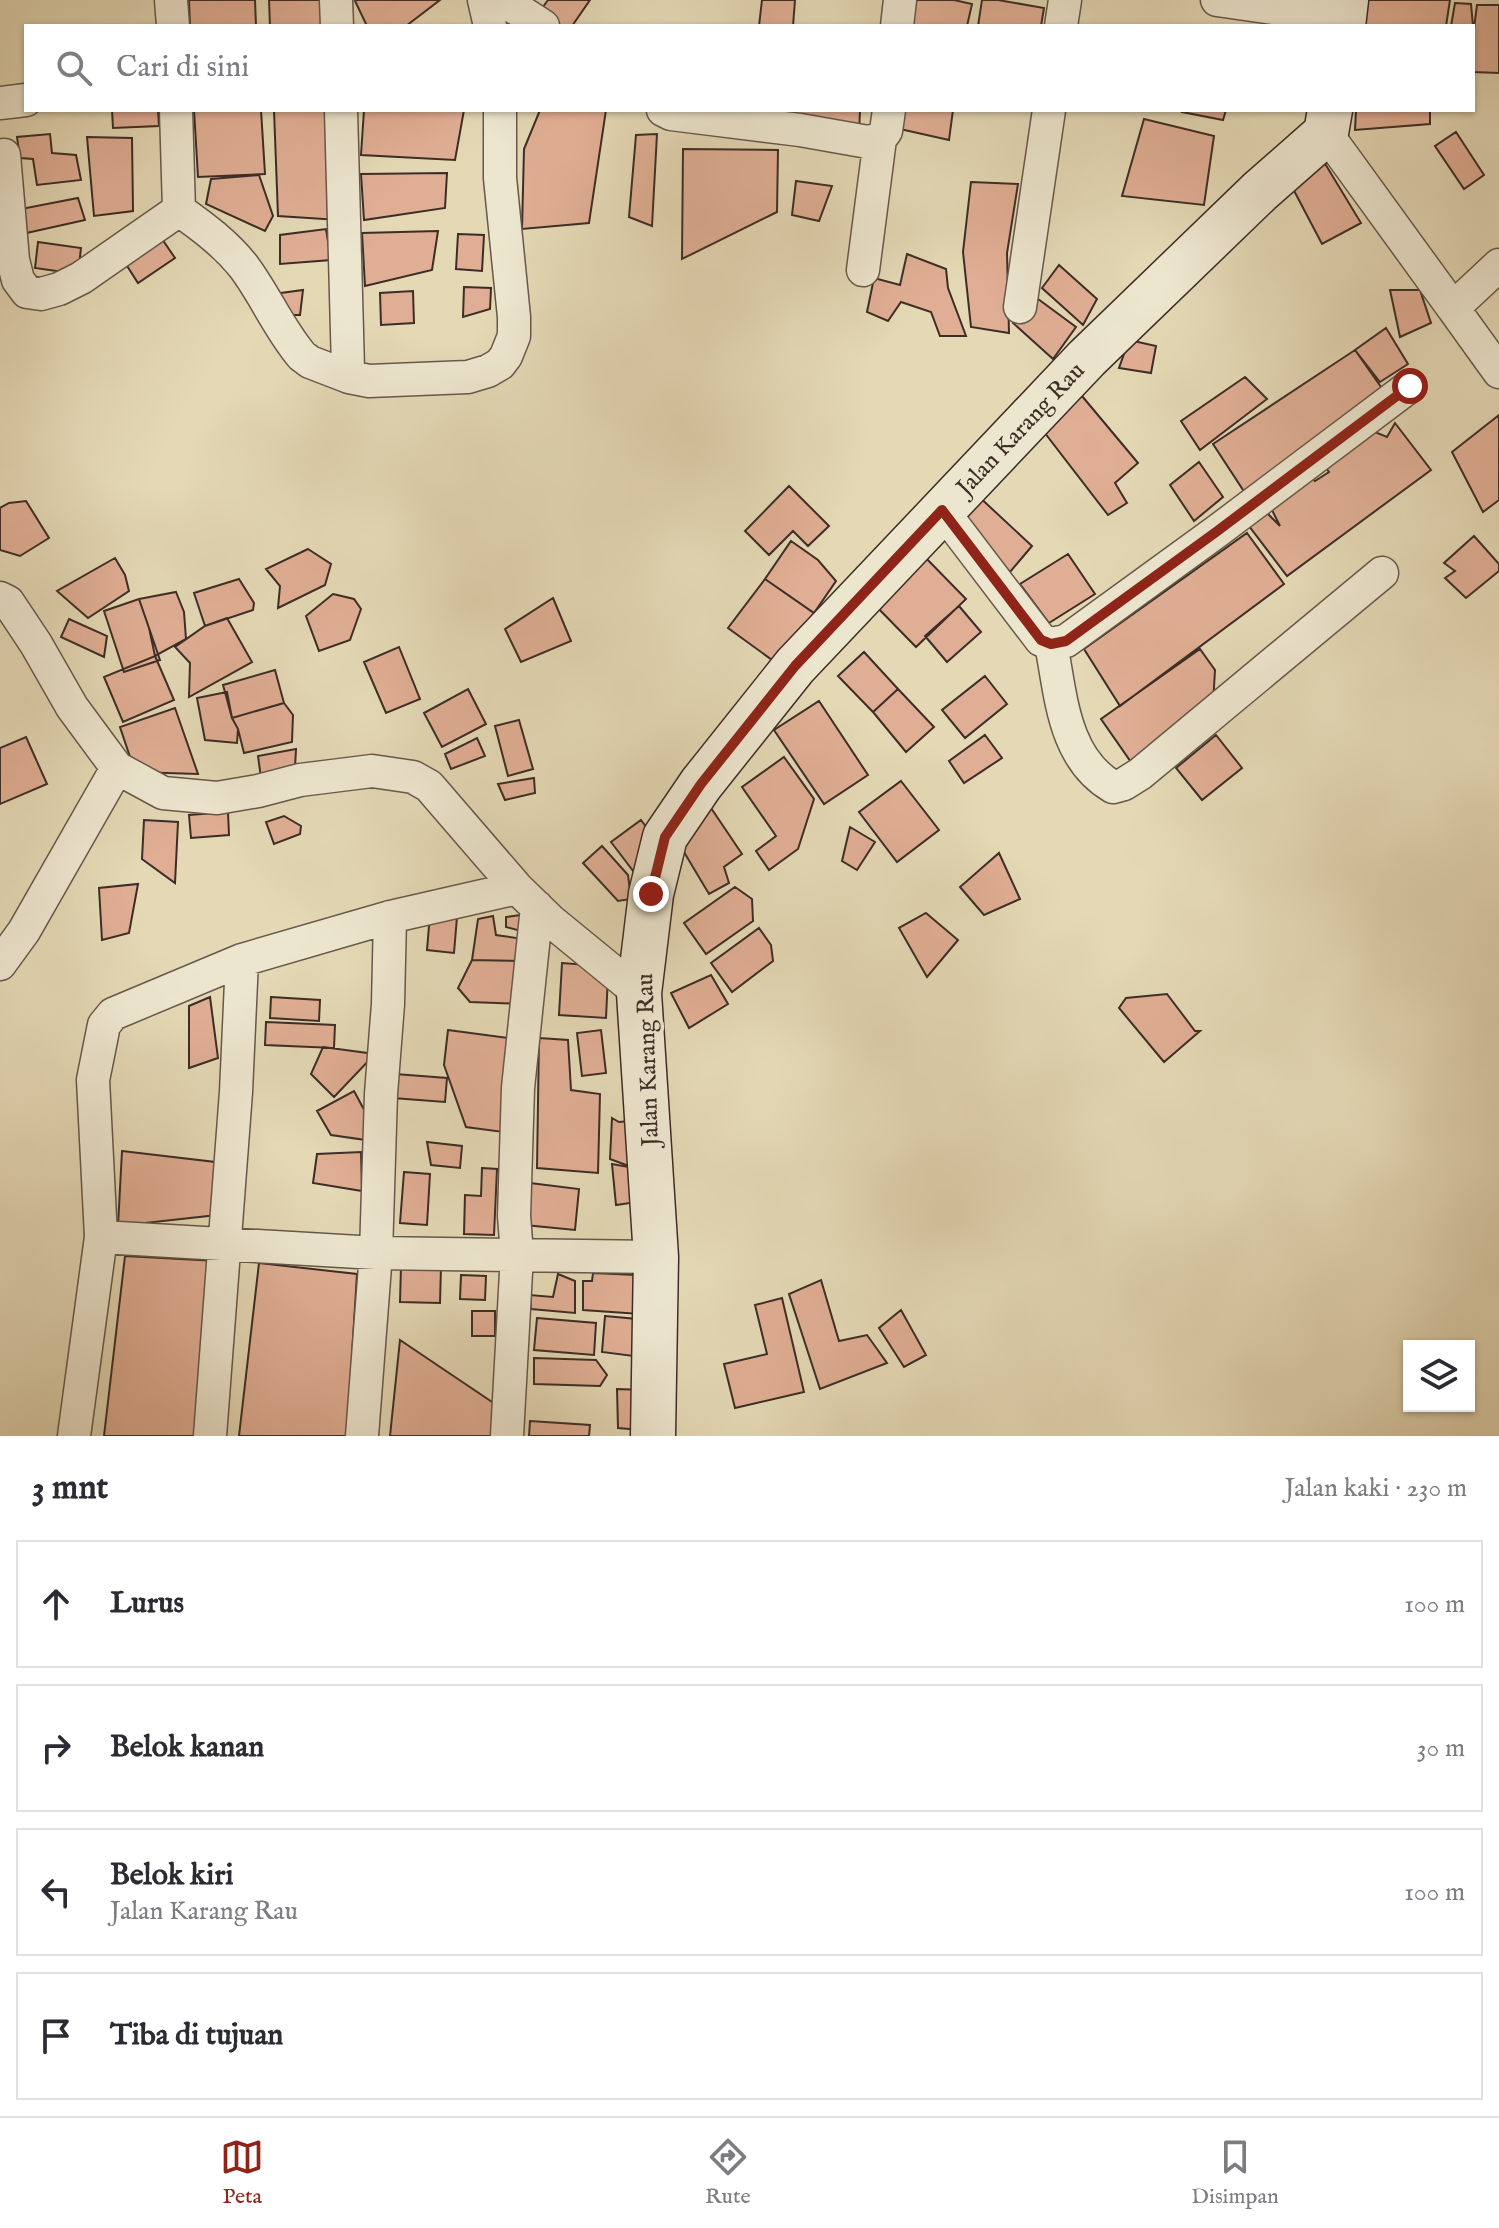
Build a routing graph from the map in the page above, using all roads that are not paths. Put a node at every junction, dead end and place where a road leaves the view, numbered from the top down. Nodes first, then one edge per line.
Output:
1 (171, 0) edge
2 (336, 0) edge
3 (484, 0) edge
4 (503, 0) edge
5 (900, 0) edge
6 (1065, 0) edge
7 (1217, 0) edge
8 (1344, 15) edge
9 (173, 24) edge
10 (337, 24) edge
11 (490, 24) edge
12 (540, 24) edge
13 (897, 24) edge
14 (1061, 24) edge
15 (24, 100) edge
16 (0, 103) edge
17 (176, 112) edge
18 (341, 112) edge
19 (500, 112) edge
20 (667, 112) edge
21 (1049, 112) edge
22 (1328, 121) edge
23 (884, 125) edge
24 (4, 155) dead end
25 (179, 210) junction
26 (1499, 265) edge
27 (863, 270) dead end
28 (1020, 307) dead end
29 (1453, 308) junction
30 (1499, 372) edge
31 (349, 377) junction
32 (1410, 386) dead end
33 (942, 510) junction
34 (1382, 573) dead end
35 (0, 598) edge
36 (1051, 644) junction
37 (117, 768) junction
38 (527, 898) junction
39 (390, 917) junction
40 (242, 960) junction
41 (0, 964) edge
42 (639, 993) junction
43 (101, 1237) junction
44 (224, 1243) junction
45 (376, 1253) junction
46 (517, 1254) junction
47 (656, 1257) junction
48 (74, 1436) edge
49 (210, 1436) edge
50 (362, 1436) edge
51 (507, 1436) edge
52 (653, 1436) edge

1 - 9 street
2 - 10 street
3 - 11 street
4 - 12 street
5 - 13 street
6 - 14 street
7 - 8 street
15 - 16 street
17 - 25 street
18 - 31 street
19 - 31 street
20 - 23 street
21 - 28 street
22 - 29 street
22 - 33 street, Jalan Karang Rau
23 - 27 street
24 - 25 street
25 - 31 street
26 - 29 street
29 - 30 street
32 - 36 street
33 - 36 street
33 - 42 street, Jalan Karang Rau
34 - 36 street
35 - 37 street
37 - 38 street
37 - 41 street
38 - 39 street
38 - 42 street
38 - 46 street
39 - 40 street
39 - 45 street
40 - 43 street
40 - 44 street
42 - 47 street, Jalan Karang Rau
43 - 44 street
43 - 48 street
44 - 45 street
44 - 49 street
45 - 46 street
45 - 50 street
46 - 47 street
46 - 51 street
47 - 52 street, Jalan Karang Rau

